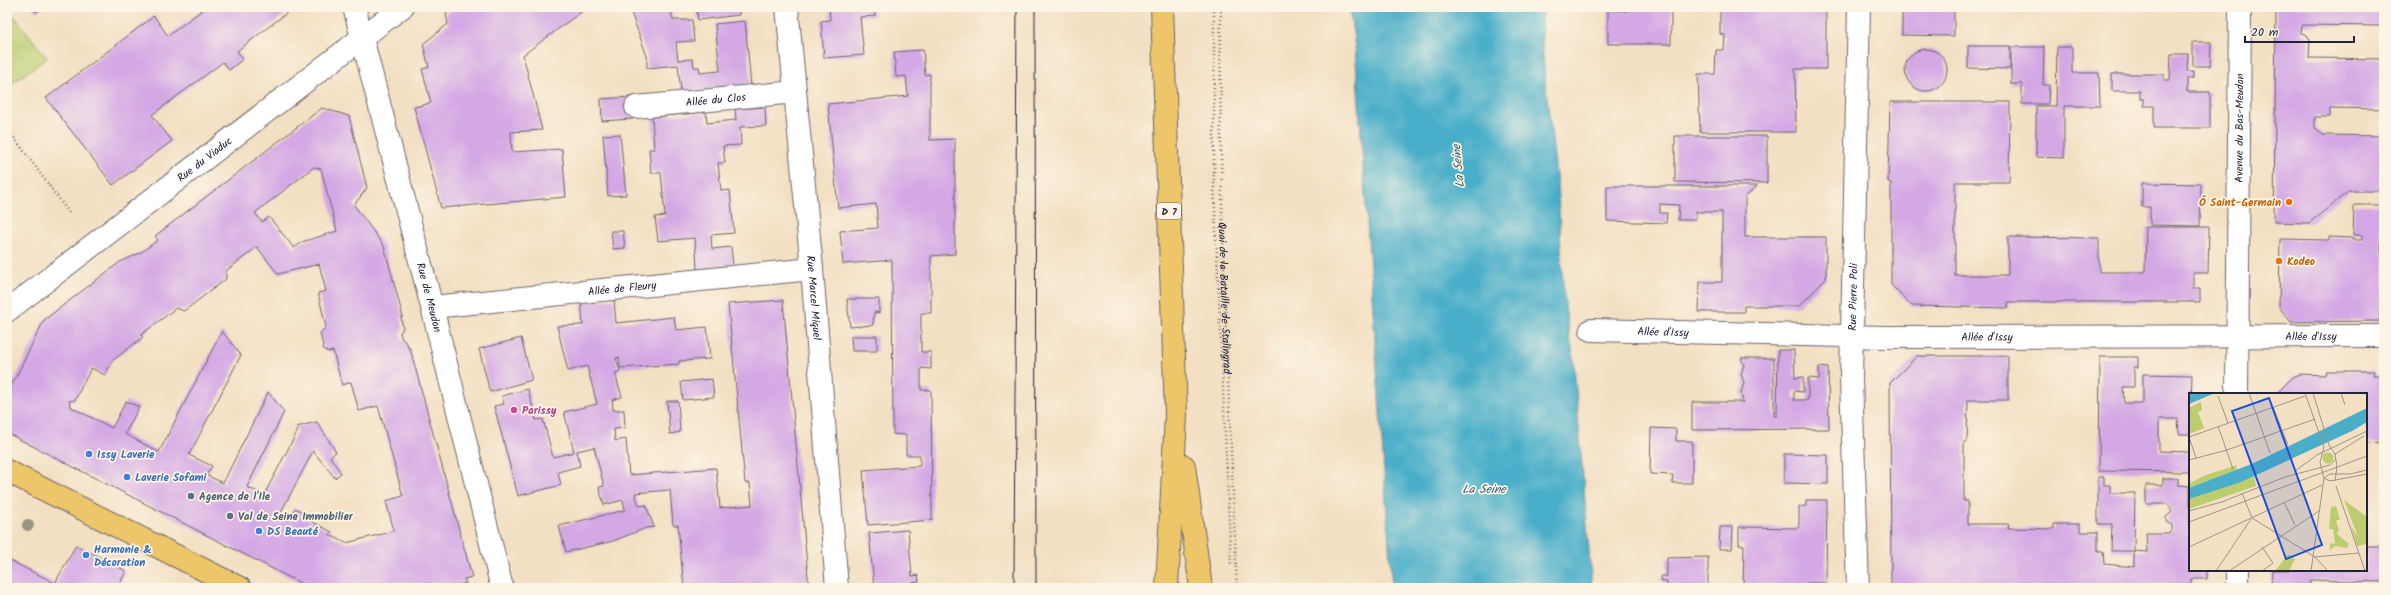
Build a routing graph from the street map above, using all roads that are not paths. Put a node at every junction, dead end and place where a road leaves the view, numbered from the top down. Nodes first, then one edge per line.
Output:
1 (354, 7) edge
2 (402, 7) edge
3 (787, 7) edge
4 (1162, 7) edge
5 (1859, 7) edge
6 (2240, 7) edge
7 (362, 38) junction
8 (795, 92) junction
9 (636, 107) dead end
10 (812, 269) junction
11 (432, 307) junction
12 (7, 311) edge
13 (1591, 330) dead end
14 (2237, 335) junction
15 (1852, 336) junction
16 (2384, 336) edge
17 (2237, 393) edge
18 (1176, 415) junction
19 (7, 471) edge
20 (2238, 571) edge
21 (240, 588) edge
22 (502, 588) edge
23 (837, 588) edge
24 (1168, 588) edge
25 (1201, 588) edge
26 (1858, 588) edge
27 (2238, 588) edge

1 - 7 street, Rue de Meudon
2 - 7 street, Rue du Viaduc
3 - 8 street, Rue Marcel Miquel
4 - 18 main road, D 7
5 - 15 street, Rue Pierre Poli
6 - 14 street, Avenue du Bas-Meudon
7 - 11 street, Rue de Meudon
7 - 12 street, Rue du Viaduc
8 - 9 street, Allée du Clos
8 - 10 street, Rue Marcel Miquel
10 - 11 street, Allée de Fleury
10 - 23 street, Rue Marcel Miquel
11 - 22 street, Rue de Meudon
13 - 15 street, Allée d'Issy
14 - 15 street, Allée d'Issy
14 - 16 street, Allée d'Issy
14 - 17 street, Avenue du Bas-Meudon
15 - 26 street, Rue Pierre Poli
18 - 24 main road, D 7
18 - 25 main road
19 - 21 main road
20 - 27 street

